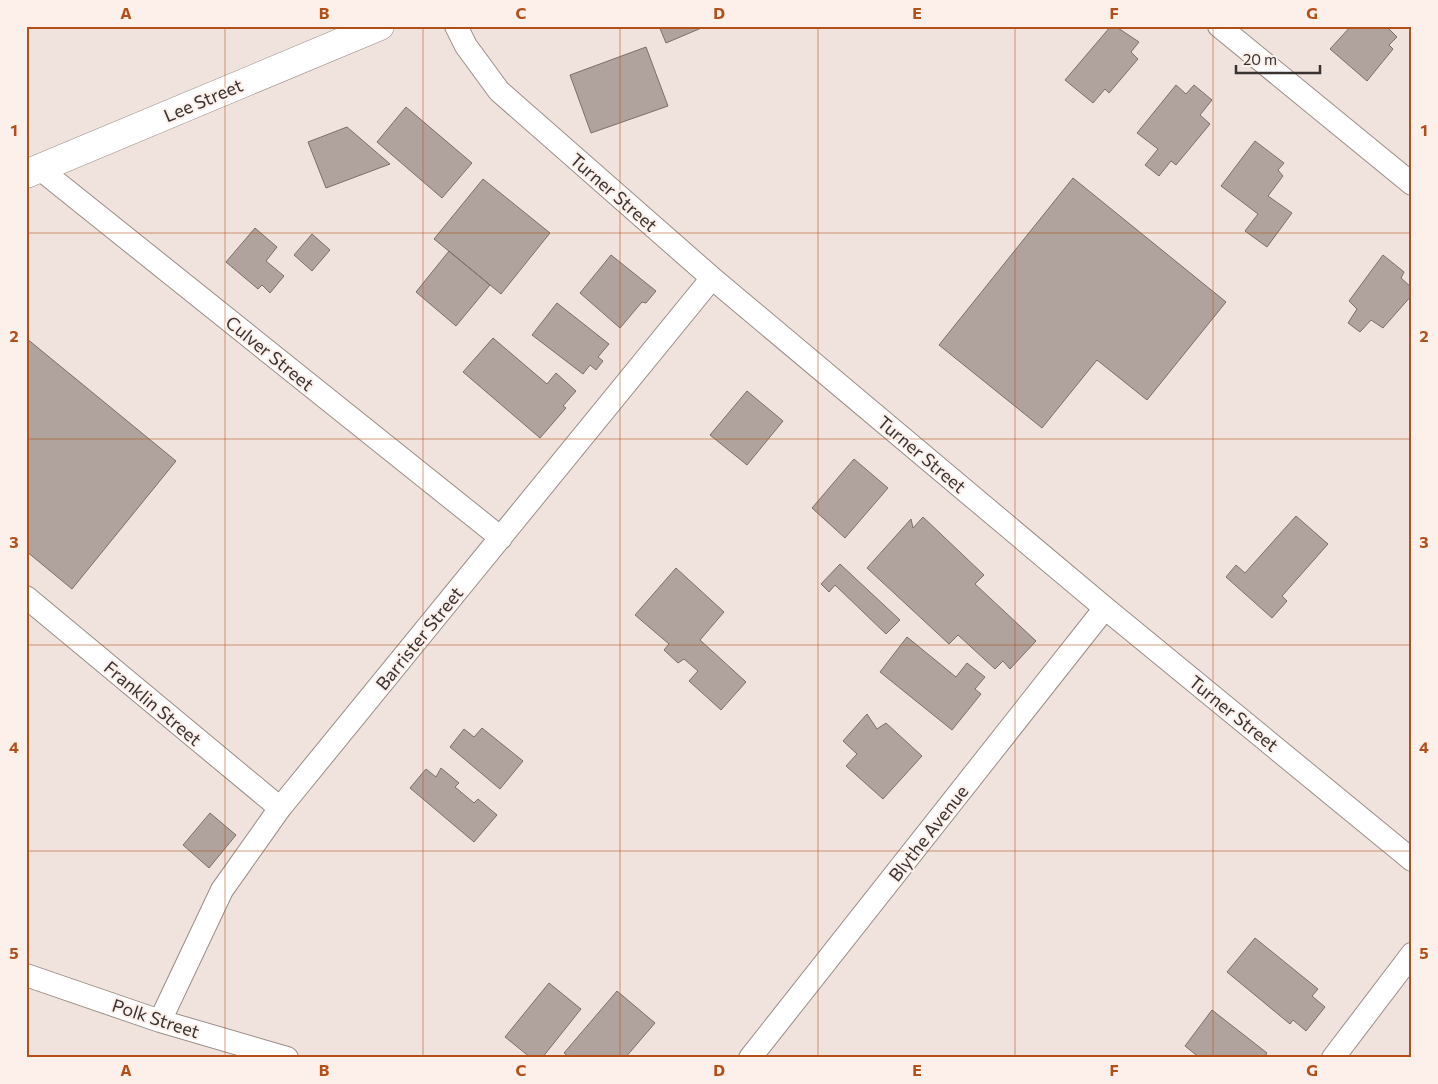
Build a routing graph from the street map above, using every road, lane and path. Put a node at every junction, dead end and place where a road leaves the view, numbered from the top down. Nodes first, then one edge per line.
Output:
1 (380, 26) edge
2 (456, 26) edge
3 (1219, 26) edge
4 (33, 172) edge
5 (1412, 184) edge
6 (712, 278) junction
7 (501, 538) junction
8 (26, 597) edge
9 (1105, 608) junction
10 (280, 808) junction
11 (1412, 860) edge
12 (1412, 954) edge
13 (26, 975) edge
14 (160, 1021) junction
15 (287, 1058) edge
16 (750, 1058) edge
17 (1333, 1058) edge

1 - 4 street, Lee Street
2 - 6 street, Turner Street
3 - 5 street
4 - 7 street, Culver Street
6 - 7 street, Barrister Street
6 - 9 street, Turner Street
7 - 10 street, Barrister Street
8 - 10 street, Franklin Street
9 - 11 street, Turner Street
9 - 16 street, Blythe Avenue
10 - 14 street, Barrister Street
12 - 17 street
13 - 14 street, Polk Street
14 - 15 street, Polk Street

